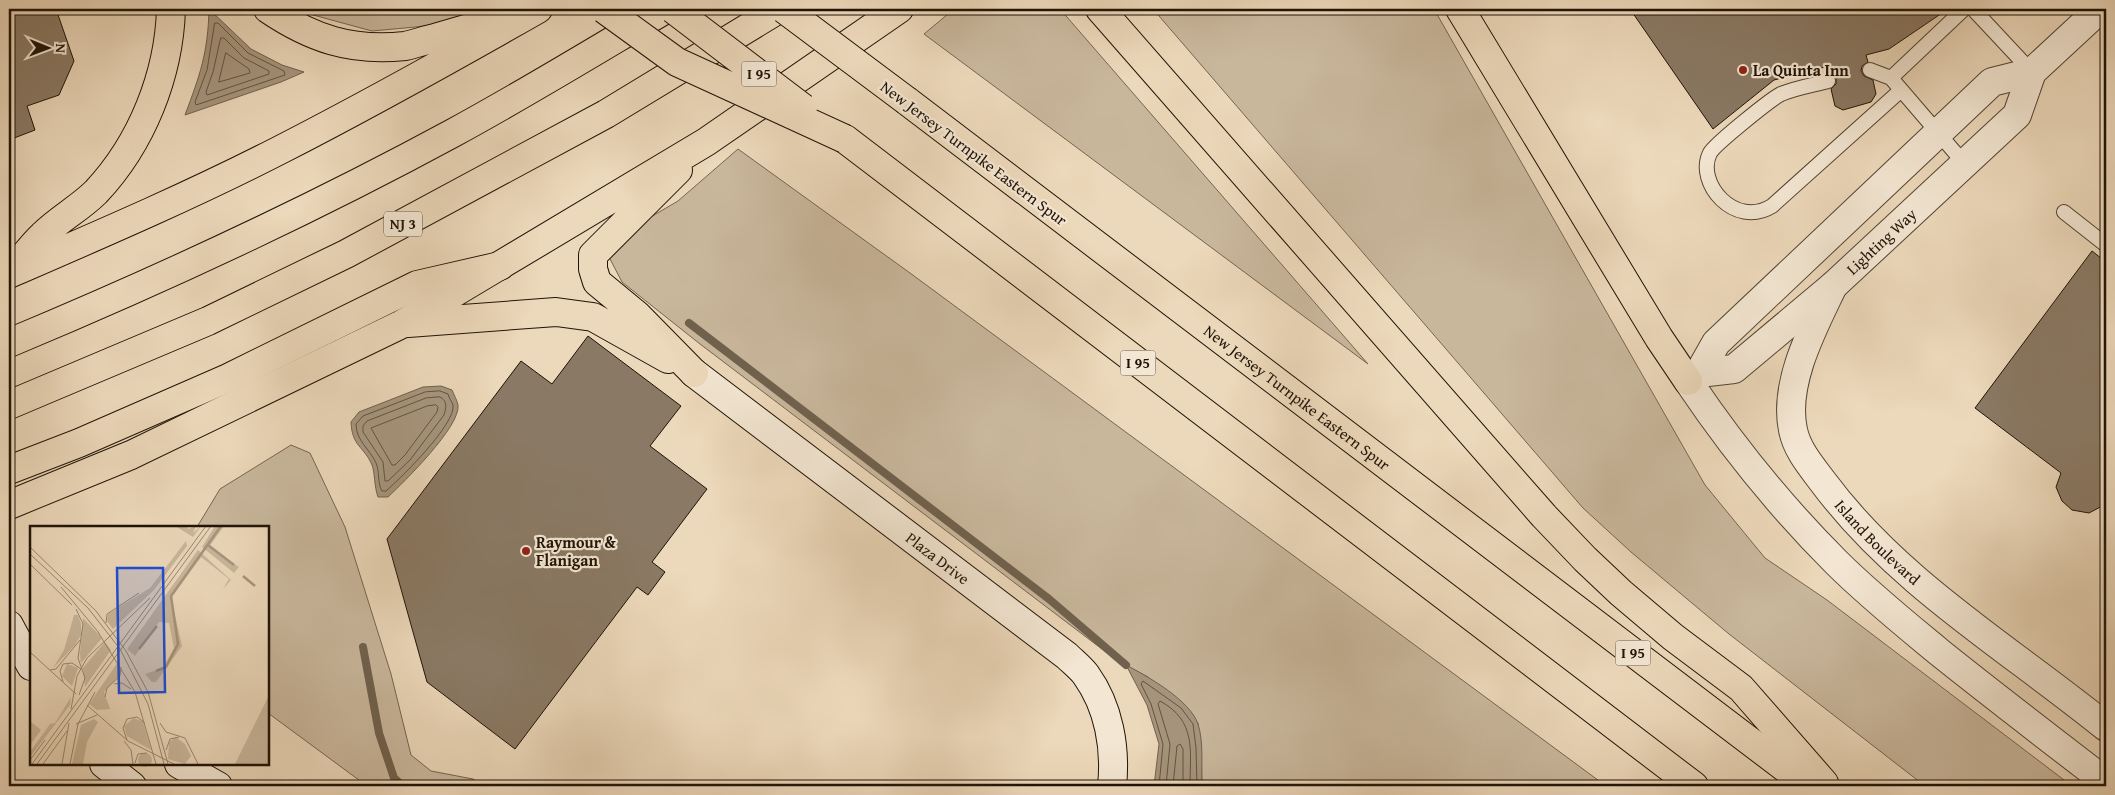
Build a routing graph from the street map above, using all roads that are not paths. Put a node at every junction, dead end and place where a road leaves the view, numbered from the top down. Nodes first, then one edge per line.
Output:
1 (171, 9) edge
2 (268, 9) edge
3 (538, 9) edge
4 (604, 9) edge
5 (666, 9) edge
6 (673, 9) edge
7 (779, 9) edge
8 (784, 9) edge
9 (899, 9) edge
10 (1100, 9) edge
11 (1460, 9) edge
12 (1964, 9) edge
13 (1973, 9) edge
14 (2100, 9) edge
15 (1870, 70) dead end
16 (2032, 72) junction
17 (1891, 78) junction
18 (1828, 81) dead end
19 (1900, 91) junction
20 (1939, 134) junction
21 (845, 139) junction
22 (706, 142) junction
23 (1964, 163) junction
24 (2064, 212) dead end
25 (2106, 245) edge
26 (500, 266) junction
27 (9, 274) edge
28 (1833, 286) junction
29 (402, 324) junction
30 (9, 343) edge
31 (694, 373) junction
32 (1693, 377) junction
33 (9, 405) edge
34 (9, 470) edge
35 (9, 505) edge
36 (20, 640) edge
37 (30, 664) edge
38 (2106, 727) edge
39 (105, 765) edge
40 (181, 765) edge
41 (2106, 782) edge
42 (132, 786) edge
43 (218, 786) edge
44 (1112, 786) edge
45 (1694, 786) edge
46 (1809, 786) edge
47 (1827, 786) edge

1 - 27 main road
2 - 3 main road
3 - 27 main road
4 - 21 main road, bridge
5 - 30 main road
6 - 21 main road, I 95, bridge
7 - 33 main road, NJ 3
8 - 46 main road, New Jersey Turnpike Eastern Spur / I 95, bridge
9 - 22 main road
10 - 47 main road
11 - 32 main road
12 - 17 lane
13 - 16 lane
14 - 16 street, Lighting Way
15 - 17 lane
16 - 20 street, Lighting Way
16 - 23 street, Lighting Way
17 - 19 lane
18 - 19 lane
19 - 20 lane
20 - 23 lane
20 - 32 street, Lighting Way
21 - 45 main road, I 95
22 - 26 main road
22 - 31 main road
23 - 28 street, Lighting Way
24 - 25 lane
26 - 29 main road
26 - 34 main road
28 - 32 street, Lighting Way
28 - 38 street, Island Boulevard
29 - 31 main road
29 - 35 main road
31 - 44 street, Plaza Drive
32 - 41 street
36 - 37 street
39 - 42 street
40 - 43 street

